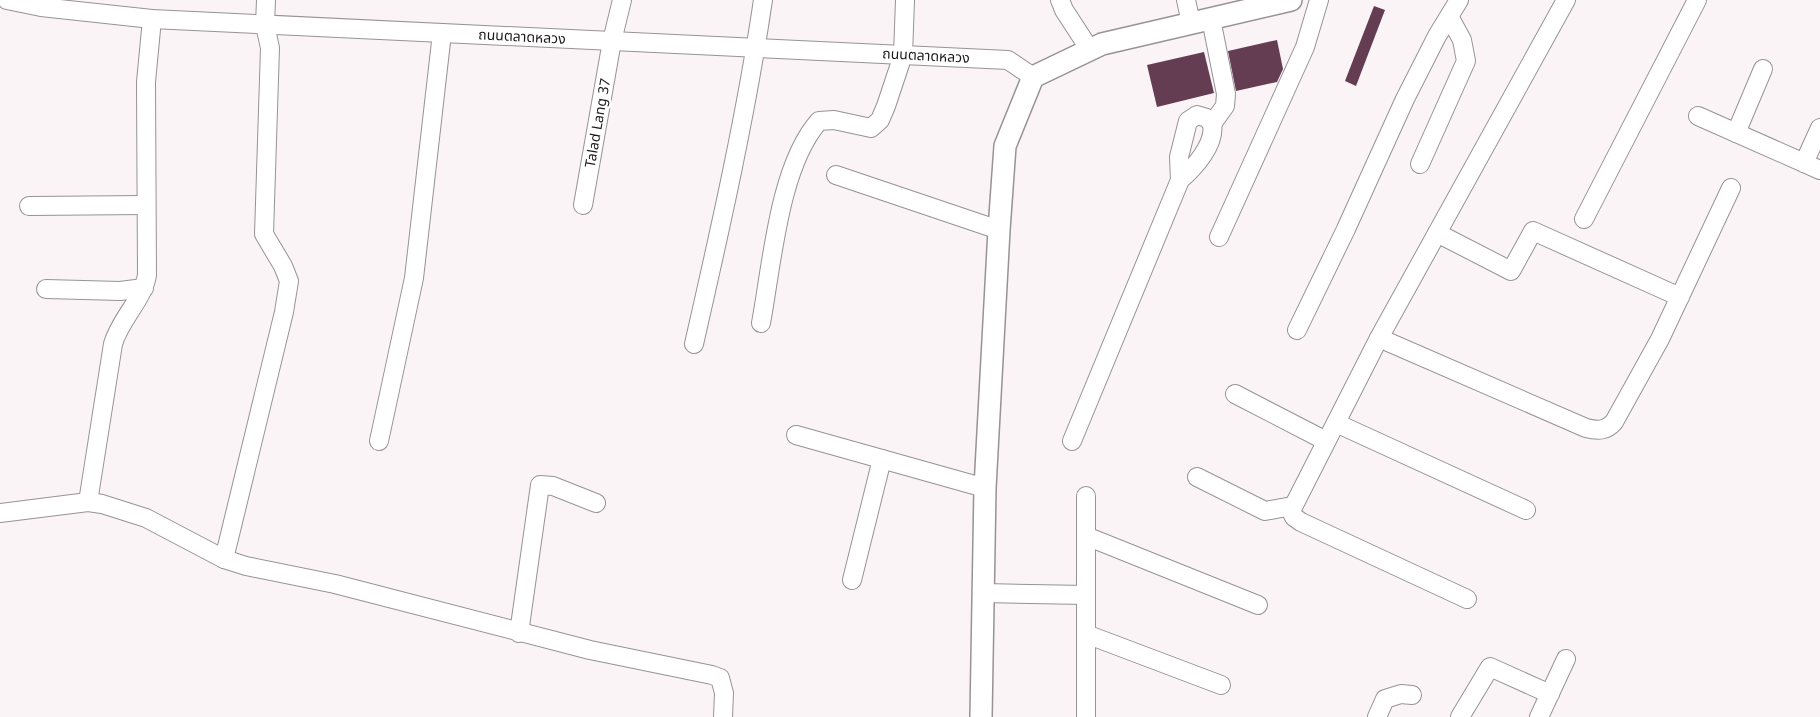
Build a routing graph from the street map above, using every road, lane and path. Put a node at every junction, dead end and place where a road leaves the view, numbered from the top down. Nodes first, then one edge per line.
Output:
1 (7, 0) edge
2 (266, 0) edge
3 (622, 0) edge
4 (763, 0) edge
5 (905, 0) edge
6 (1060, 0) edge
7 (1186, 0) edge
8 (1291, 0) edge
9 (1319, 0) edge
10 (1459, 0) edge
11 (1566, 0) edge
12 (1697, 0) edge
13 (43, 3) edge
14 (1240, 6) edge
15 (1450, 18) junction
16 (152, 19) junction
17 (1201, 21) junction
18 (265, 25) junction
19 (442, 33) junction
20 (612, 41) junction
21 (756, 48) junction
22 (1090, 50) junction
23 (903, 55) junction
24 (1763, 69) dead end
25 (1033, 76) junction
26 (1698, 116) dead end
27 (1212, 124) junction
28 (1820, 128) edge
29 (1736, 132) junction
30 (1420, 164) dead end
31 (1812, 167) edge
32 (836, 175) dead end
33 (1180, 180) junction
34 (1731, 188) dead end
35 (146, 205) junction
36 (583, 205) dead end
37 (29, 206) dead end
38 (1584, 219) dead end
39 (999, 230) junction
40 (1437, 233) junction
41 (1219, 237) dead end
42 (144, 288) junction
43 (46, 289) dead end
44 (1680, 297) junction
45 (761, 323) dead end
46 (1296, 330) dead end
47 (1379, 338) junction
48 (694, 344) dead end
49 (1235, 394) dead end
50 (1336, 423) junction
51 (796, 435) dead end
52 (379, 441) dead end
53 (1072, 441) dead end
54 (1326, 441) junction
55 (882, 459) junction
56 (1197, 477) dead end
57 (985, 488) junction
58 (1086, 496) dead end
59 (88, 502) junction
60 (596, 503) dead end
61 (1292, 506) junction
62 (1526, 510) dead end
63 (0, 513) edge
64 (1086, 536) junction
65 (224, 559) junction
66 (852, 580) dead end
67 (983, 593) junction
68 (1086, 595) junction
69 (1467, 599) dead end
70 (1258, 605) dead end
71 (519, 633) junction
72 (1086, 634) junction
73 (1566, 659) dead end
74 (1221, 685) dead end
75 (1550, 694) junction
76 (1412, 695) dead end
77 (723, 717) edge
78 (981, 717) edge
79 (1086, 717) edge
80 (1377, 717) edge
81 (1460, 717) edge
82 (1539, 717) edge

1 - 13 street, ถนนตลาดหลวง
2 - 18 street
3 - 20 street, Talad Lang 37
4 - 21 street
5 - 23 street
6 - 22 street
7 - 17 street
8 - 14 main road
9 - 41 street
10 - 15 street
11 - 40 street
12 - 38 street
13 - 16 street, ถนนตลาดหลวง
14 - 17 main road
15 - 30 street
15 - 46 street
16 - 18 street, ถนนตลาดหลวง
16 - 35 street
17 - 22 main road
17 - 27 street
18 - 19 street, ถนนตลาดหลวง
18 - 65 street
19 - 20 street, ถนนตลาดหลวง
19 - 52 street
20 - 21 street, ถนนตลาดหลวง
20 - 36 street, Talad Lang 37
21 - 23 street, ถนนตลาดหลวง
21 - 48 street
22 - 25 main road
23 - 25 street, ถนนตลาดหลวง
23 - 45 street
24 - 29 street
25 - 39 main road
26 - 29 street
27 - 33 street
27 - 33 street
28 - 31 street
29 - 31 street
32 - 39 street
33 - 53 street
34 - 44 street
35 - 37 street
35 - 42 street
39 - 57 main road
40 - 44 street
40 - 47 street
42 - 43 street
42 - 59 street
44 - 47 street
47 - 50 street
49 - 54 street
50 - 54 street
50 - 62 street
51 - 55 street
54 - 61 street
55 - 57 street
55 - 66 street
56 - 61 street
57 - 67 main road
58 - 64 street
59 - 63 street
59 - 65 street
60 - 71 street
61 - 69 street
64 - 68 street
64 - 70 street
65 - 71 street
67 - 68 street
67 - 78 main road
68 - 72 street
71 - 77 street
72 - 74 street
72 - 79 street
73 - 75 street
75 - 81 street
75 - 82 street
76 - 80 street

